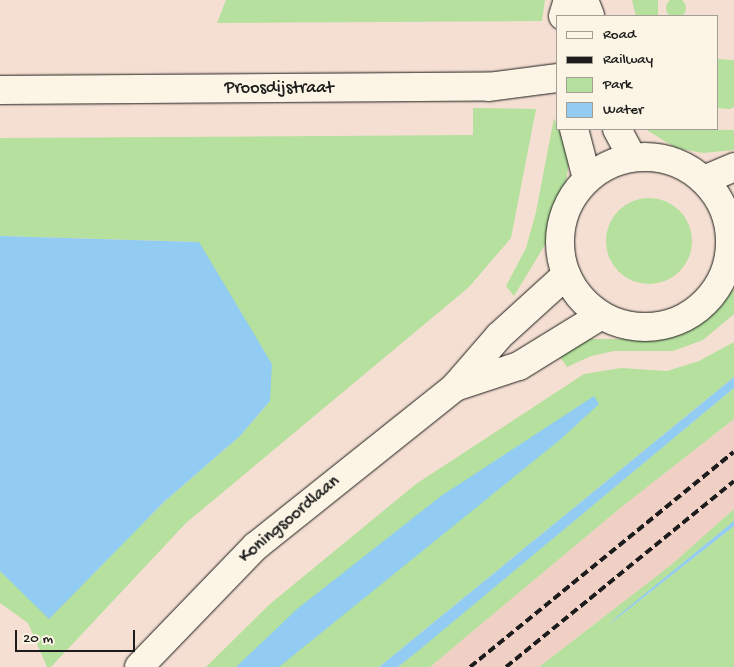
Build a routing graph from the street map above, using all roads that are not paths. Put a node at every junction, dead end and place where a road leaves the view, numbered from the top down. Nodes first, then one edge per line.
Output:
1 (568, 0) edge
2 (584, 0) edge
3 (562, 15) edge
4 (590, 15) edge
5 (556, 78) edge
6 (0, 90) edge
7 (574, 130) edge
8 (618, 130) edge
9 (632, 157) junction
10 (734, 167) edge
11 (587, 179) junction
12 (704, 180) junction
13 (732, 231) edge
14 (566, 275) junction
15 (600, 316) junction
16 (455, 387) junction
17 (139, 667) edge

1 - 3 street
2 - 4 street
5 - 6 street, Proosdijstraat
7 - 11 street
8 - 9 street
9 - 11 street
9 - 12 street
10 - 12 street
11 - 14 street
12 - 13 street
13 - 15 street
14 - 15 street
14 - 16 street, Koningsoordlaan
15 - 16 street, Koningsoordlaan
16 - 17 street, Koningsoordlaan

